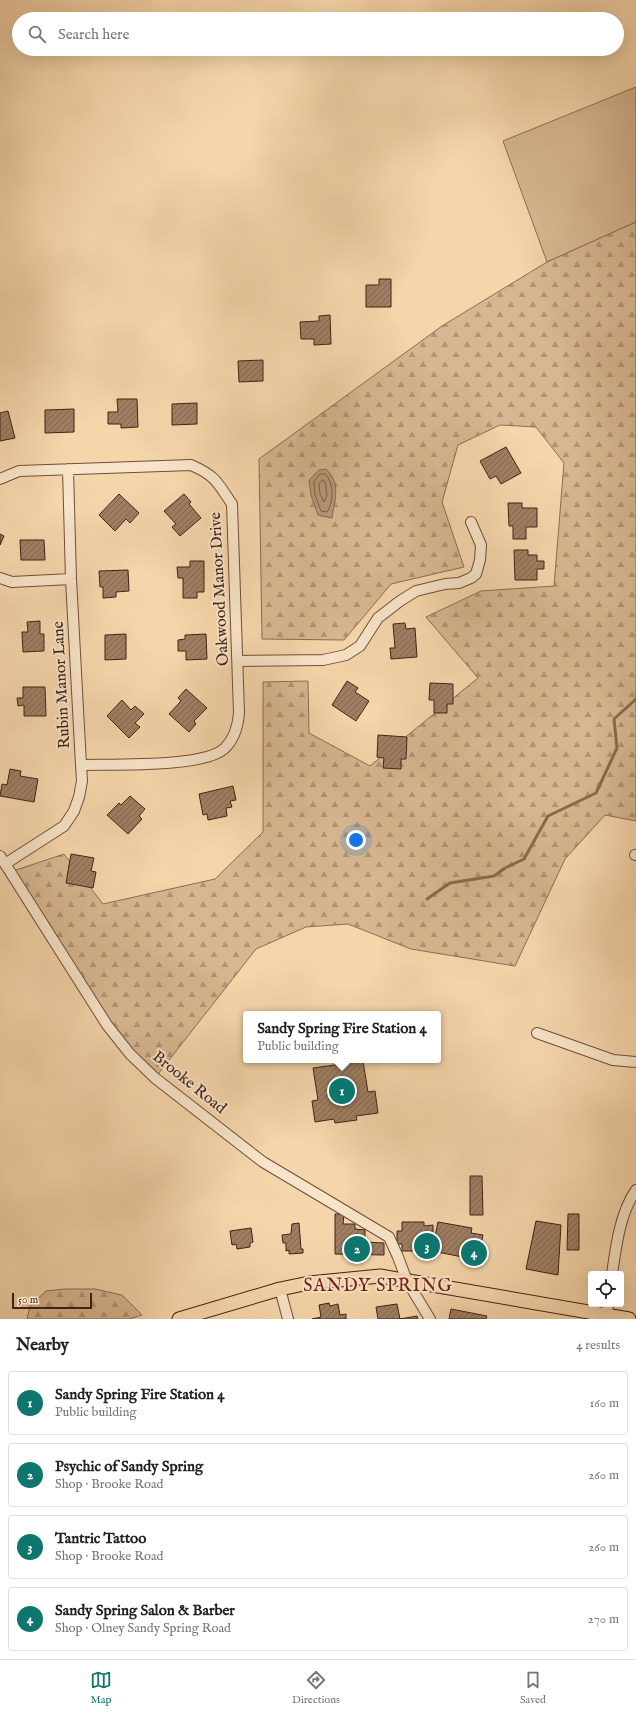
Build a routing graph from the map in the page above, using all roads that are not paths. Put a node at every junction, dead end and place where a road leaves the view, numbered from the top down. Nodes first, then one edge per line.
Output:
1 (68, 469) junction
2 (0, 479) edge
3 (471, 522) dead end
4 (0, 578) edge
5 (71, 579) junction
6 (239, 661) junction
7 (81, 765) junction
8 (3, 860) edge
9 (537, 1033) dead end
10 (636, 1062) edge
11 (636, 1190) edge
12 (613, 1271) edge
13 (407, 1281) junction
14 (280, 1289) junction
15 (607, 1309) edge
16 (179, 1319) edge
17 (288, 1319) edge
18 (430, 1319) edge
19 (629, 1319) edge

1 - 2 street, Oakwood Manor Drive
1 - 5 street, Rubin Manor Lane
1 - 6 street, Oakwood Manor Drive
3 - 6 street
4 - 5 street
5 - 7 street, Rubin Manor Lane
6 - 7 street, Oakwood Manor Drive
7 - 8 street, Rubin Manor Lane
8 - 13 street, Brooke Road
9 - 10 street
11 - 12 street
13 - 14 main road
13 - 15 main road
13 - 18 street, Brooke Road
14 - 16 main road
14 - 17 street
15 - 19 main road

